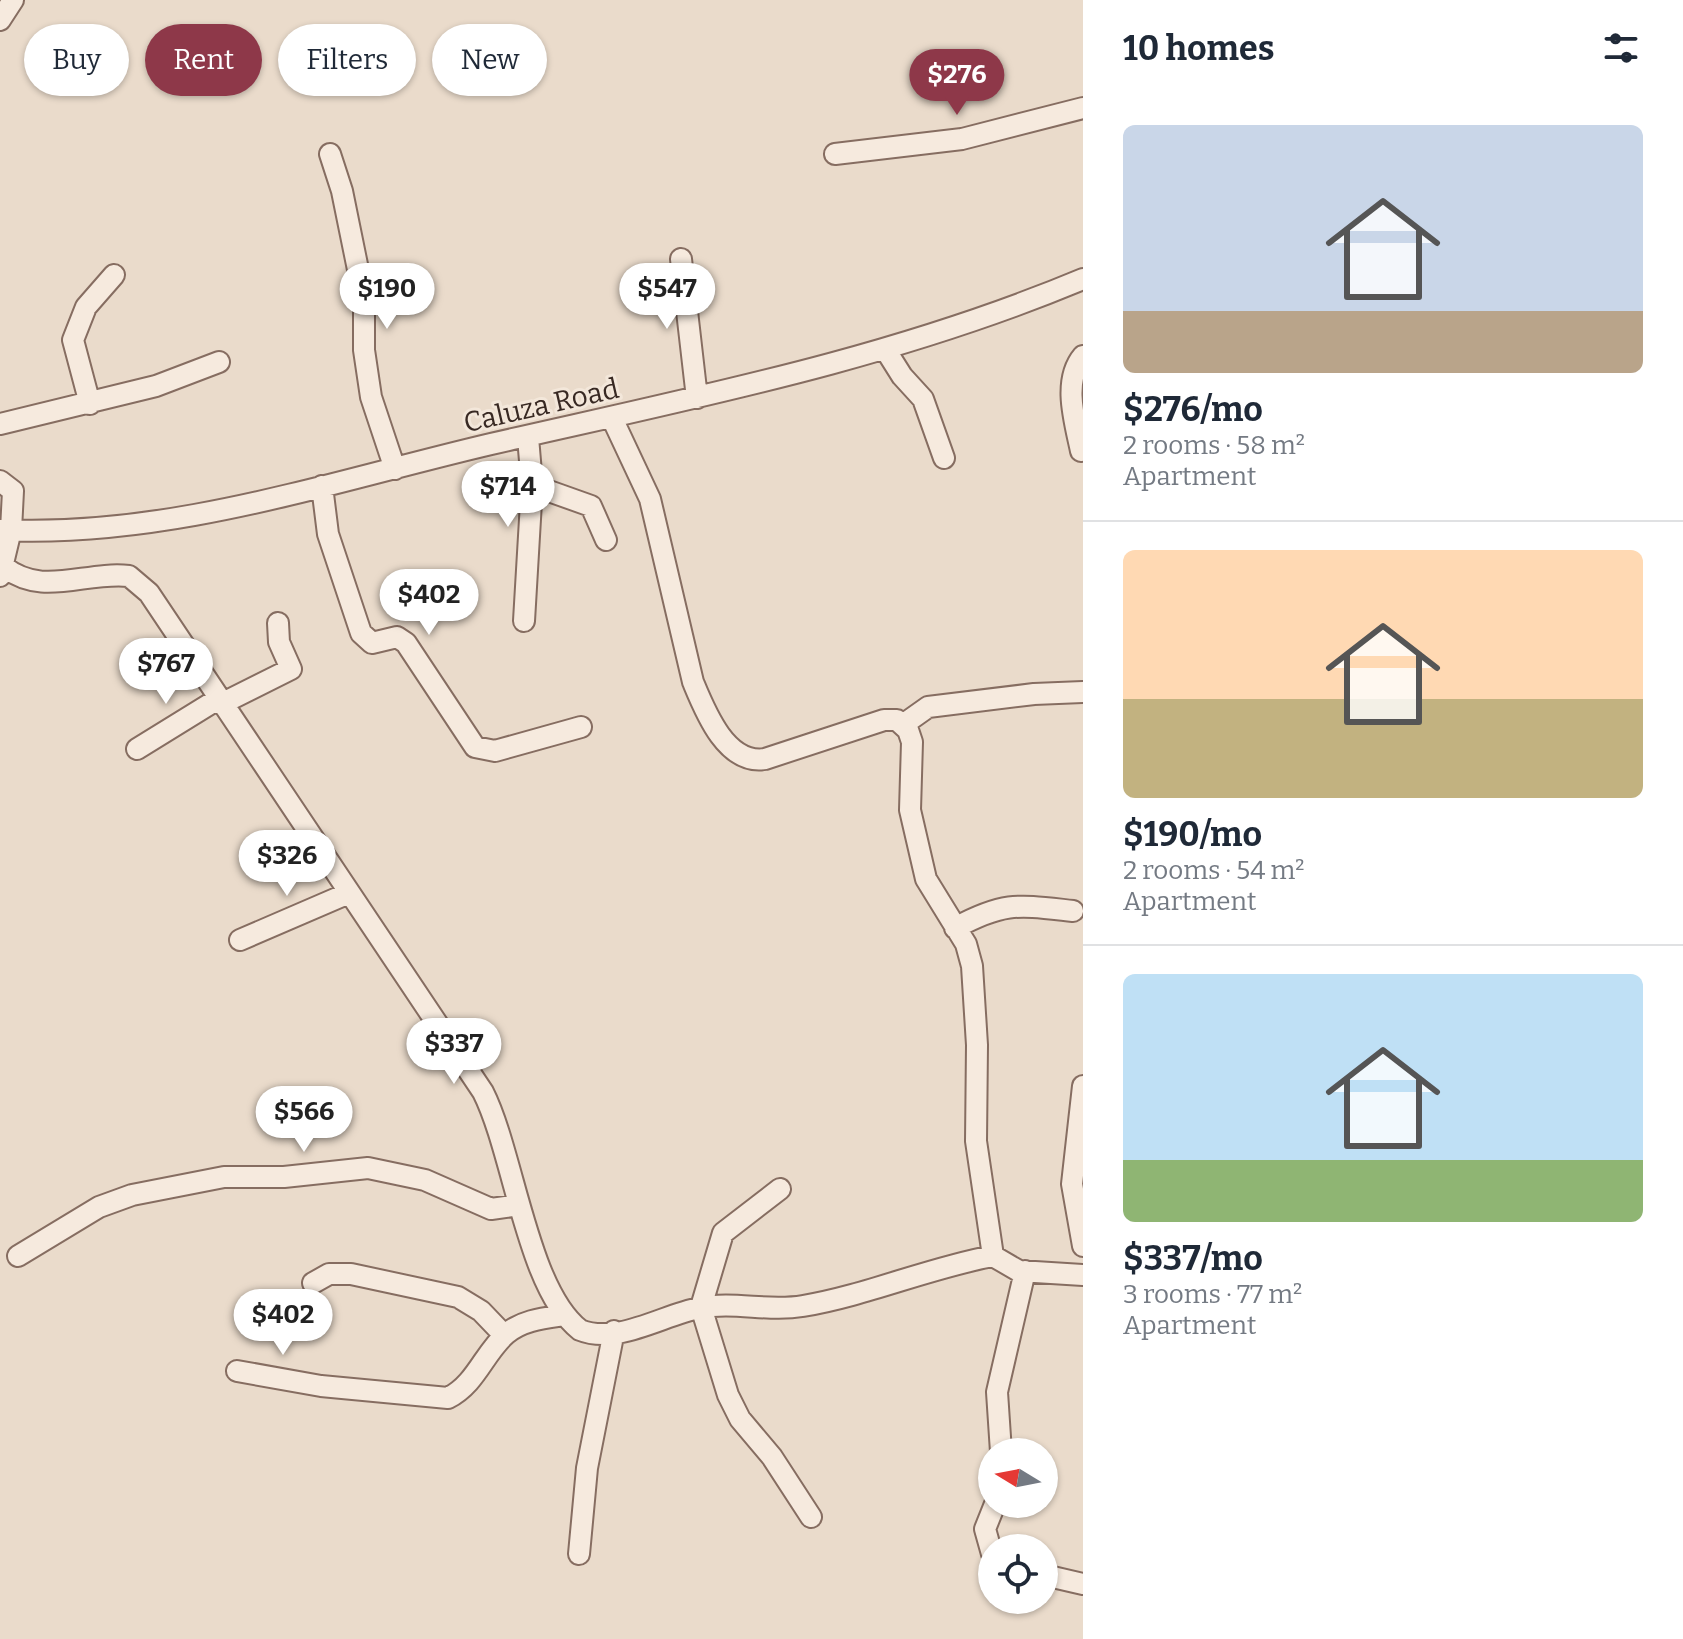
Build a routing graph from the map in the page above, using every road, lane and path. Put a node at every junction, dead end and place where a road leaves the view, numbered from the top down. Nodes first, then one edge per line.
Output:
1 (13, 0) edge
2 (0, 20) edge
3 (1083, 108) edge
4 (330, 154) dead end
5 (835, 154) dead end
6 (681, 259) dead end
7 (114, 275) dead end
8 (1083, 279) edge
9 (885, 349) junction
10 (1083, 356) edge
11 (219, 362) dead end
12 (697, 398) junction
13 (90, 404) junction
14 (612, 418) junction
15 (0, 424) edge
16 (528, 437) junction
17 (1081, 451) dead end
18 (944, 458) dead end
19 (395, 469) junction
20 (0, 481) edge
21 (532, 485) junction
22 (322, 486) junction
23 (6, 530) edge
24 (606, 540) dead end
25 (2, 571) edge
26 (524, 621) dead end
27 (278, 623) dead end
28 (1083, 692) edge
29 (219, 702) junction
30 (904, 724) junction
31 (581, 727) dead end
32 (137, 749) dead end
33 (349, 893) junction
34 (1073, 911) dead end
35 (955, 928) junction
36 (240, 940) dead end
37 (1083, 1086) edge
38 (780, 1189) dead end
39 (519, 1205) junction
40 (1083, 1246) edge
41 (18, 1256) dead end
42 (993, 1256) junction
43 (1025, 1271) junction
44 (1083, 1275) edge
45 (313, 1283) dead end
46 (701, 1307) junction
47 (565, 1315) junction
48 (614, 1331) junction
49 (504, 1335) junction
50 (237, 1371) dead end
51 (1000, 1438) edge
52 (811, 1517) dead end
53 (579, 1554) dead end
54 (1058, 1578) edge
55 (1083, 1584) edge

1 - 2 street
3 - 5 street
4 - 19 street
6 - 12 street
7 - 13 street
8 - 9 street, Caluza Road
9 - 12 street, Caluza Road
9 - 18 street
10 - 17 street
11 - 13 street
12 - 14 street, Caluza Road
13 - 15 street
14 - 16 street, Caluza Road
14 - 30 street
16 - 19 street, Caluza Road
16 - 21 street
19 - 22 street, Caluza Road
20 - 23 street
21 - 24 street
21 - 26 street
22 - 23 street, Caluza Road
22 - 31 street
23 - 25 street
25 - 29 street
27 - 29 street
28 - 30 street
29 - 32 street
29 - 33 street
30 - 35 street
33 - 36 street
33 - 39 street
34 - 35 street
35 - 42 street
37 - 40 street
38 - 46 street
39 - 41 street
39 - 47 street
42 - 43 street
42 - 46 street
43 - 44 street
43 - 51 street
45 - 49 street
46 - 48 street
46 - 52 street
47 - 48 street
47 - 49 street
48 - 53 street
49 - 50 street
54 - 55 street

